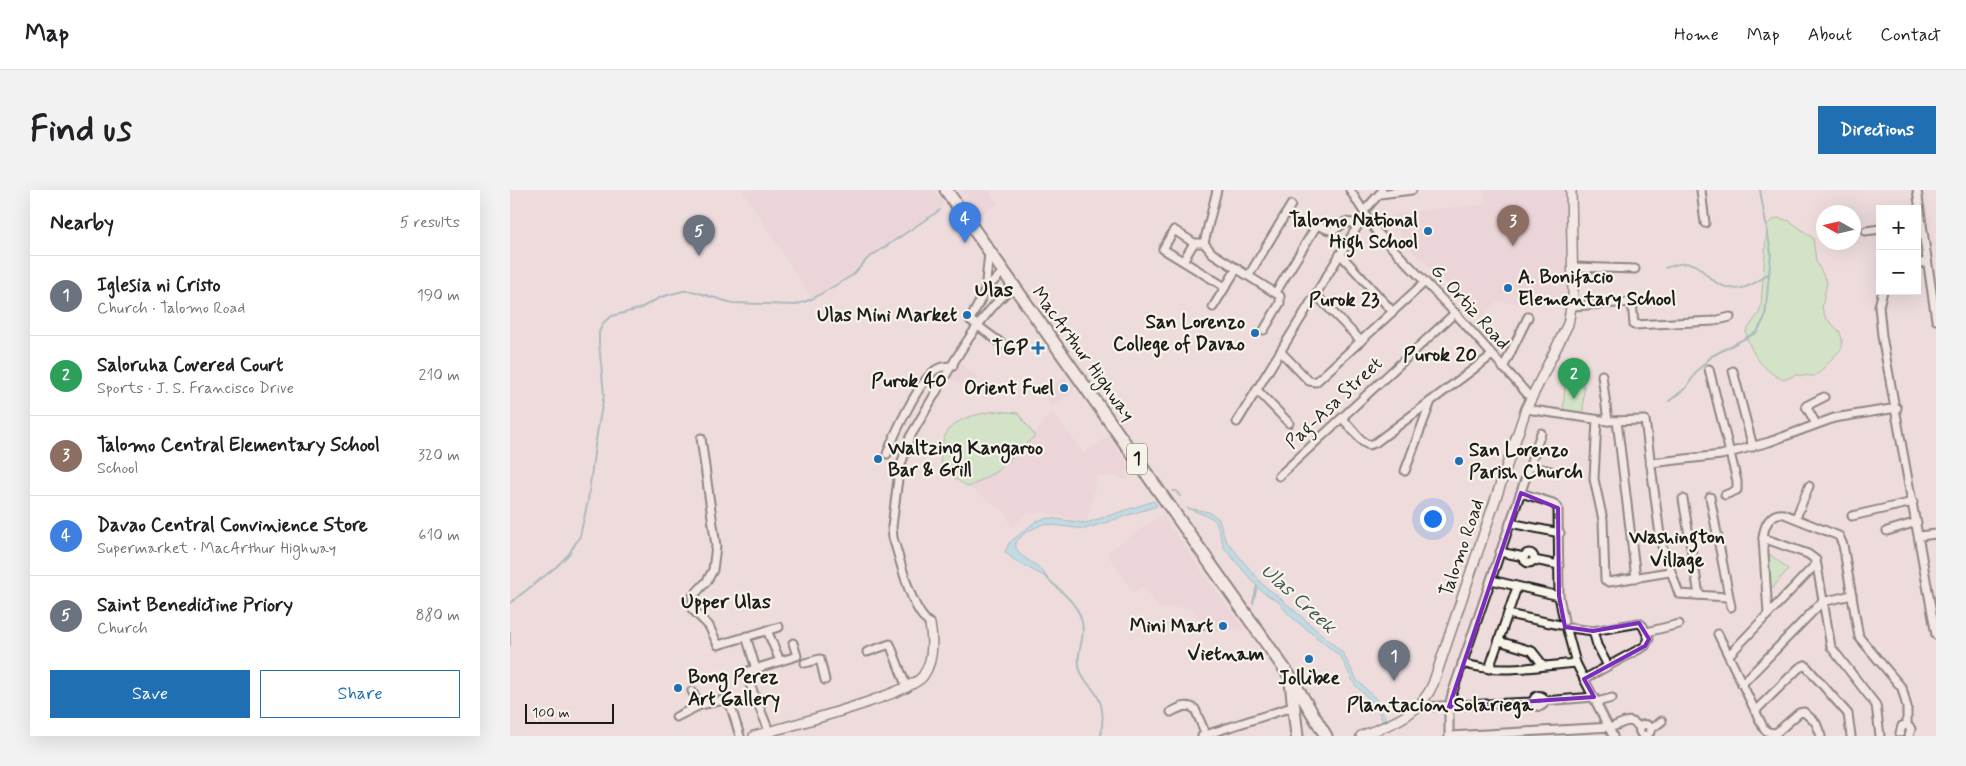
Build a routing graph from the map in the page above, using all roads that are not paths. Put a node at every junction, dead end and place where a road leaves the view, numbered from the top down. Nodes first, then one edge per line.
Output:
1 (1216, 190) edge
2 (1350, 190) edge
3 (1412, 190) edge
4 (1571, 190) edge
5 (1701, 190) edge
6 (1917, 190) edge
7 (951, 192) edge
8 (1382, 192) edge
9 (1292, 205) dead end
10 (1918, 205) edge
11 (1365, 213) junction
12 (1705, 223) dead end
13 (1359, 224) junction
14 (1876, 230) edge
15 (1866, 232) dead end
16 (1921, 232) edge
17 (1194, 243) junction
18 (1204, 243) junction
19 (989, 253) junction
20 (1340, 254) junction
21 (1183, 261) junction
22 (1927, 261) junction
23 (1921, 263) edge
24 (1573, 267) junction
25 (1238, 268) junction
26 (1635, 268) dead end
27 (1003, 272) junction
28 (1249, 275) junction
29 (1425, 282) junction
30 (1013, 287) junction
31 (1225, 287) junction
32 (985, 291) junction
33 (1276, 292) junction
34 (1316, 295) junction
35 (1881, 295) edge
36 (1572, 306) junction
37 (1213, 307) dead end
38 (1393, 312) junction
39 (1455, 313) junction
40 (1528, 317) dead end
41 (1730, 318) dead end
42 (1936, 320) edge
43 (978, 326) junction
44 (1264, 330) dead end
45 (1361, 341) junction
46 (1005, 346) dead end
47 (1281, 352) junction
48 (1491, 356) junction
49 (953, 366) junction
50 (1503, 368) junction
51 (1709, 369) dead end
52 (1733, 372) dead end
53 (1602, 375) dead end
54 (1257, 390) junction
55 (1824, 397) dead end
56 (1531, 398) junction
57 (1431, 401) junction
58 (1897, 408) junction
59 (1526, 409) junction
60 (1343, 419) junction
61 (1597, 420) junction
62 (1608, 421) junction
63 (1617, 421) junction
64 (1237, 422) dead end
65 (1288, 423) dead end
66 (1816, 424) junction
67 (1541, 433) dead end
68 (701, 438) dead end
69 (1752, 447) junction
70 (1732, 452) junction
71 (887, 454) dead end
72 (1650, 463) junction
73 (1530, 466) junction
74 (1405, 471) dead end
75 (1551, 471) dead end
76 (1279, 476) dead end
77 (1809, 486) dead end
78 (1521, 493) junction
79 (1725, 495) dead end
80 (1710, 497) dead end
81 (1683, 499) dead end
82 (1913, 502) junction
83 (1852, 516) dead end
84 (1796, 518) junction
85 (1916, 522) junction
86 (1510, 523) junction
87 (1887, 531) dead end
88 (1560, 533) junction
89 (1936, 534) edge
90 (1919, 536) junction
91 (1763, 538) junction
92 (1500, 552) junction
93 (1816, 564) junction
94 (1559, 565) junction
95 (1669, 572) junction
96 (1636, 578) junction
97 (1491, 580) junction
98 (1517, 587) junction
99 (1699, 595) junction
100 (1852, 595) junction
101 (1559, 596) junction
102 (1727, 597) junction
103 (1822, 602) junction
104 (1731, 607) dead end
105 (1508, 614) junction
106 (1768, 614) junction
107 (1562, 623) junction
108 (930, 624) joint
109 (1679, 624) dead end
110 (779, 627) dead end
111 (1568, 629) junction
112 (767, 630) junction
113 (1593, 631) junction
114 (1647, 632) junction
115 (1718, 634) dead end
116 (1936, 634) edge
117 (746, 636) junction
118 (1499, 640) junction
119 (793, 643) dead end
120 (867, 652) dead end
121 (1729, 655) junction
122 (780, 661) junction
123 (804, 663) dead end
124 (1462, 663) junction
125 (1576, 663) junction
126 (1543, 665) junction
127 (1608, 666) junction
128 (756, 669) junction
129 (1489, 669) junction
130 (1291, 678) junction
131 (1584, 679) junction
132 (825, 680) dead end
133 (1742, 684) junction
134 (907, 688) junction
135 (692, 692) dead end
136 (1612, 698) dead end
137 (1596, 699) junction
138 (700, 705) junction
139 (1295, 706) junction
140 (1419, 707) junction
141 (1449, 707) junction
142 (1755, 711) junction
143 (1171, 712) dead end
144 (676, 717) dead end
145 (1662, 721) dead end
146 (1907, 725) junction
147 (1609, 727) junction
148 (769, 731) junction
149 (1646, 734) edge
150 (1204, 735) edge
151 (1492, 735) edge
152 (1899, 735) edge
153 (740, 736) edge
154 (754, 736) edge
155 (1297, 736) edge
156 (1326, 736) edge
157 (1361, 736) edge
158 (1449, 736) edge
159 (1613, 736) edge
160 (1821, 736) edge
161 (1851, 736) edge
162 (1880, 736) edge
163 (1908, 736) edge

1 - 18 street
2 - 11 street, G. Ortiz Road
3 - 8 street
4 - 24 street, Talomo Road
5 - 12 street
6 - 10 street
7 - 19 highway, MacArthur Highway / 1
8 - 11 street
9 - 28 street
11 - 13 street
11 - 29 street, G. Ortiz Road
13 - 20 street
13 - 33 street
14 - 15 street
16 - 22 street
17 - 18 street
17 - 21 street
17 - 21 street
18 - 25 street
19 - 27 highway, MacArthur Highway / 1
19 - 32 street
20 - 34 street
20 - 38 street
21 - 31 street
22 - 23 street
22 - 42 street
24 - 26 street
24 - 36 street, Talomo Road
25 - 28 street
25 - 31 street
27 - 30 highway, MacArthur Highway / 1
27 - 32 street
28 - 33 street
29 - 38 street
29 - 39 street, G. Ortiz Road
30 - 43 street
30 - 130 highway, MacArthur Highway / 1
31 - 37 street
32 - 43 street
33 - 44 street
34 - 45 street
34 - 47 street
35 - 58 street
36 - 41 street
36 - 56 street, Talomo Road
38 - 45 street
39 - 48 street, G. Ortiz Road
39 - 60 street, Pag-Asa Street
40 - 50 street
43 - 46 street
43 - 49 street
45 - 47 street
47 - 54 street
48 - 50 street, G. Ortiz Road
48 - 57 street
49 - 71 street
49 - 108 street
50 - 56 street, G. Ortiz Road
51 - 70 street
52 - 69 street
53 - 62 street
54 - 64 street
54 - 65 street
55 - 66 street
56 - 59 street, Talomo Road
57 - 60 street
57 - 74 street
58 - 66 street
58 - 82 street
59 - 61 street
59 - 140 street, Talomo Road
60 - 76 street, Pag-Asa Street
61 - 62 street
61 - 96 street
62 - 63 street
63 - 72 street
63 - 96 street
66 - 69 street
67 - 73 street
68 - 117 street
69 - 70 street
70 - 72 street
70 - 79 street
72 - 95 street
73 - 75 street
73 - 78 street
77 - 84 street
78 - 86 street
78 - 88 street
80 - 102 street
81 - 99 street
82 - 83 street
82 - 85 street
84 - 91 street
84 - 100 street
85 - 87 street
85 - 90 street
86 - 88 street
86 - 92 street
88 - 94 street
89 - 90 street
90 - 116 street
91 - 93 street
91 - 106 street
92 - 94 street
92 - 97 street
93 - 103 street
93 - 106 street
94 - 101 street
95 - 96 street
95 - 99 street
97 - 98 street
97 - 124 street
98 - 101 street
98 - 105 street
99 - 102 street
100 - 103 street
100 - 146 street
101 - 107 street
102 - 104 street
103 - 133 street
103 - 162 street
105 - 107 street
105 - 118 street
106 - 121 street
107 - 111 street
108 - 134 street
109 - 114 street
110 - 112 street
111 - 113 street
111 - 125 street
112 - 117 street
112 - 122 street
113 - 114 street
113 - 127 street
114 - 127 street
115 - 121 street
117 - 128 street
118 - 126 street
118 - 129 street
119 - 122 street
120 - 134 street
121 - 133 street
122 - 128 street
123 - 132 street
124 - 129 street
124 - 141 street
125 - 126 street
125 - 131 street
126 - 129 street
127 - 131 street
128 - 148 street
130 - 139 highway
130 - 156 highway, MacArthur Highway / 1
131 - 137 street
133 - 142 street
134 - 148 street
135 - 138 street
136 - 137 street
137 - 141 street
137 - 147 street
138 - 144 street
138 - 153 street
139 - 150 street
139 - 155 highway
140 - 141 street
140 - 157 street, Talomo Road
141 - 158 street
142 - 160 street
142 - 161 street
143 - 150 street
145 - 149 street
146 - 152 street
146 - 163 street
147 - 149 street
147 - 151 street
147 - 159 street
148 - 154 street
151 - 158 street

